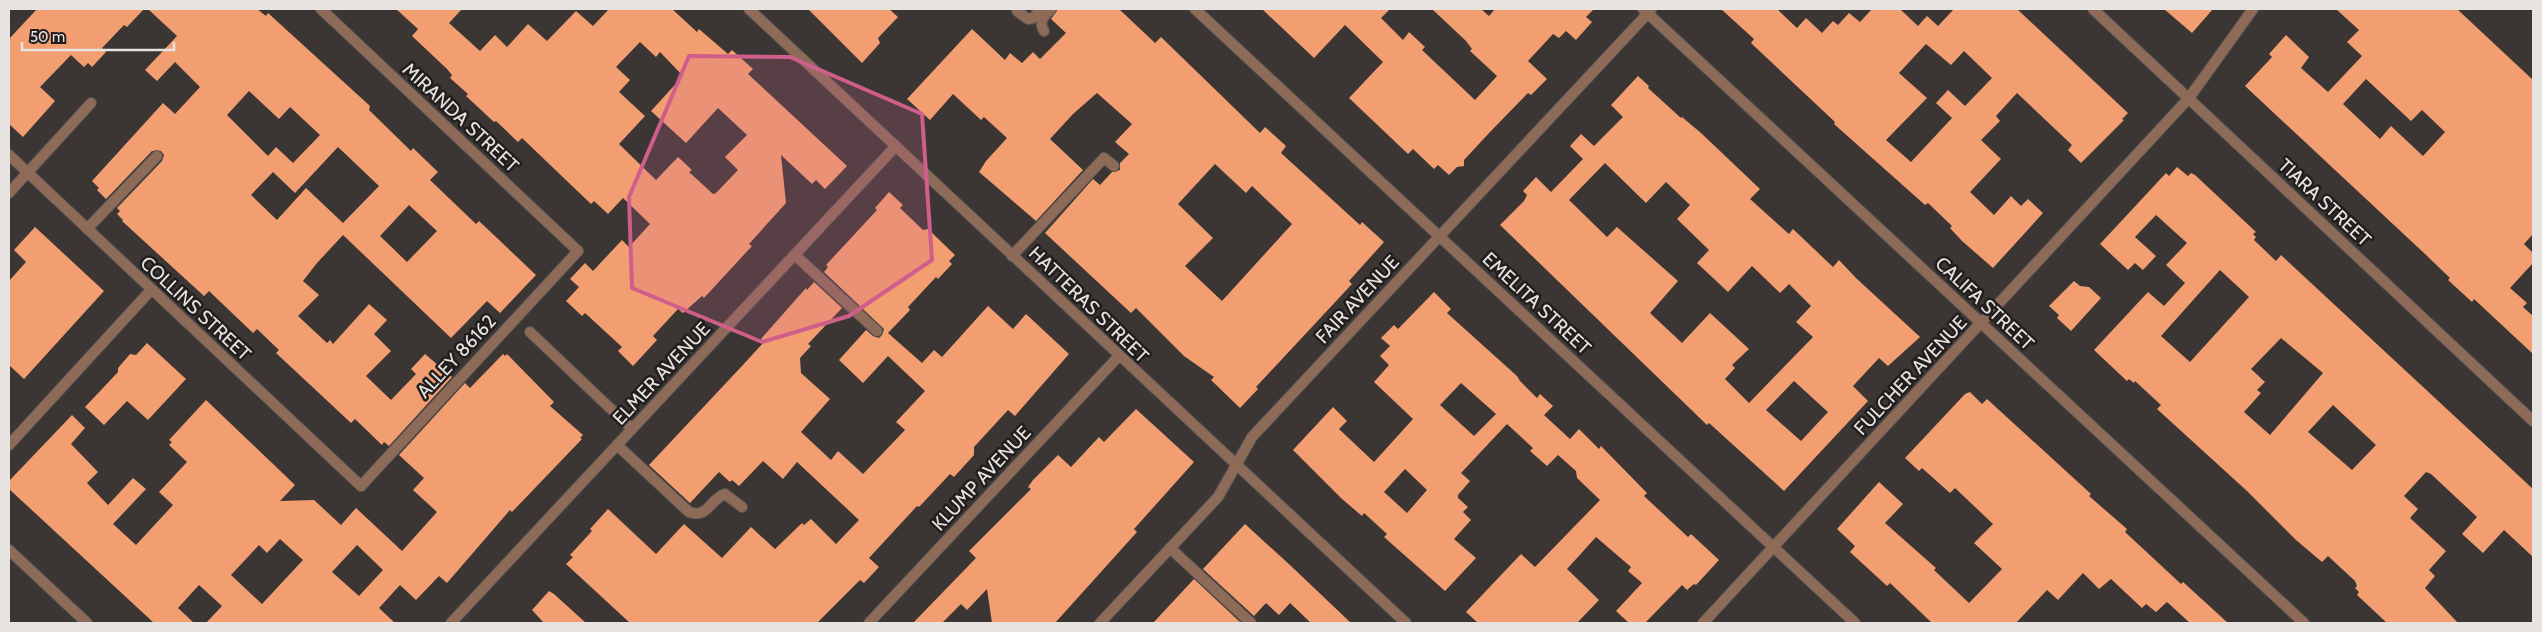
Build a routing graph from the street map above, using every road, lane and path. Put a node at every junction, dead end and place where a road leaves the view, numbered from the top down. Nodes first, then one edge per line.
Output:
1 (749, 9) edge
2 (1041, 9) edge
3 (1051, 9) edge
4 (1195, 9) edge
5 (2093, 9) edge
6 (2253, 9) edge
7 (1648, 10) edge
8 (327, 11) edge
9 (1017, 11) dead end
10 (1044, 31) dead end
11 (2189, 98) junction
12 (91, 103) dead end
13 (896, 146) junction
14 (9, 156) edge
15 (156, 156) dead end
16 (1114, 166) dead end
17 (28, 173) junction
18 (9, 193) edge
19 (88, 229) junction
20 (1440, 236) junction
21 (578, 251) joint
22 (795, 255) junction
23 (1012, 256) junction
24 (151, 290) junction
25 (1982, 324) junction
26 (877, 331) dead end
27 (530, 332) dead end
28 (1118, 357) junction
29 (2533, 421) edge
30 (632, 428) junction
31 (9, 444) edge
32 (617, 445) junction
33 (1237, 467) junction
34 (361, 486) joint
35 (742, 508) dead end
36 (1170, 548) junction
37 (1774, 548) junction
38 (9, 550) edge
39 (1105, 622) edge
40 (87, 623) edge
41 (451, 623) edge
42 (869, 623) edge
43 (1251, 623) edge
44 (1406, 623) edge
45 (1703, 623) edge
46 (1855, 623) edge
47 (2304, 623) edge

1 - 13 street, HATTERAS STREET
2 - 9 street
3 - 10 street
4 - 20 street, EMELITA STREET
5 - 11 street, TIARA STREET
6 - 11 street, FULCHER AVENUE
7 - 20 street, FAIR AVENUE
7 - 25 street, CALIFA STREET
8 - 21 street, MIRANDA STREET
11 - 25 street, FULCHER AVENUE
11 - 29 street, TIARA STREET
12 - 17 street
13 - 22 street, ELMER AVENUE
13 - 23 street, HATTERAS STREET
14 - 17 street, COLLINS STREET
15 - 19 street
16 - 23 street
17 - 18 street
17 - 19 street, COLLINS STREET
19 - 24 street, COLLINS STREET
20 - 33 street, FAIR AVENUE
20 - 37 street, EMELITA STREET
21 - 34 street, ALLEY 86162
22 - 26 street
22 - 30 street, ELMER AVENUE
23 - 28 street, HATTERAS STREET
24 - 31 street
24 - 34 street, COLLINS STREET
25 - 37 street, FULCHER AVENUE
25 - 47 street, CALIFA STREET
27 - 30 street
28 - 33 street, HATTERAS STREET
28 - 42 street, KLUMP AVENUE
30 - 32 street, ELMER AVENUE
32 - 35 street
32 - 41 street, ELMER AVENUE
33 - 36 street, FAIR AVENUE
33 - 44 street, HATTERAS STREET
36 - 39 street, FAIR AVENUE
36 - 43 street
37 - 45 street, FULCHER AVENUE
37 - 46 street, EMELITA STREET
38 - 40 street

